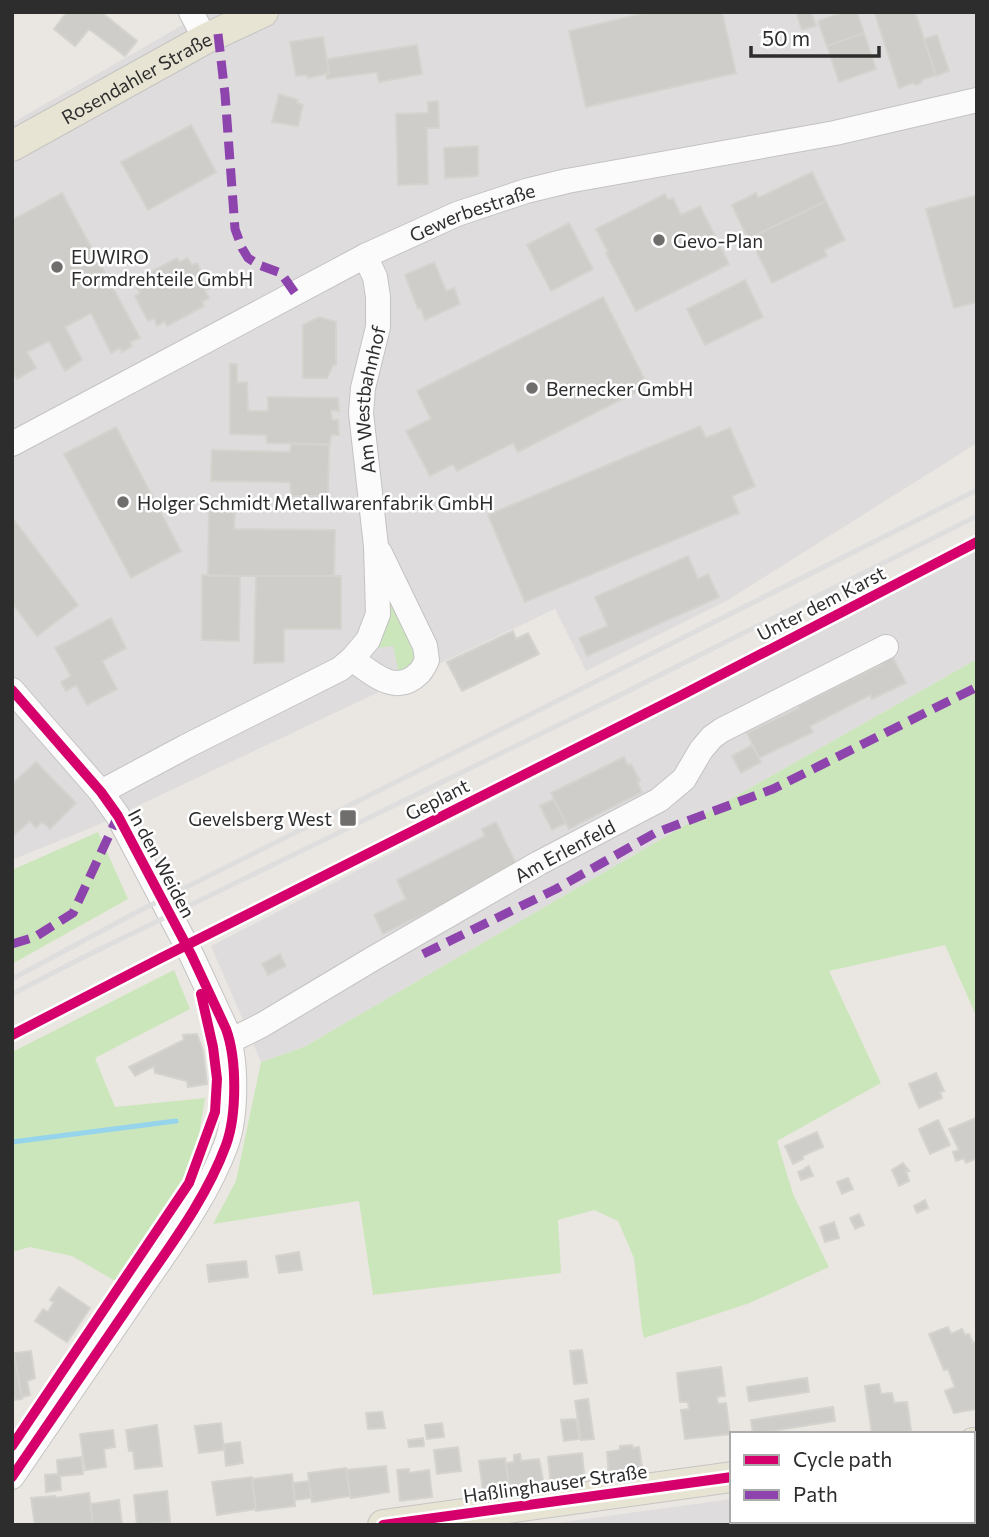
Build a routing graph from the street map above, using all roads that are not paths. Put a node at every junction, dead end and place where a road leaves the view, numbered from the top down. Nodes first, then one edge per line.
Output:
1 (191, 12) edge
2 (262, 12) edge
3 (205, 40) junction
4 (977, 100) edge
5 (12, 146) edge
6 (365, 256) junction
7 (12, 444) edge
8 (376, 546) junction
9 (886, 647) dead end
10 (352, 659) junction
11 (12, 690) edge
12 (101, 792) junction
13 (230, 1041) junction
14 (730, 1476) edge
15 (12, 1477) edge
16 (383, 1525) edge

1 - 3 street
2 - 3 main road, Rosendahler Straße
3 - 5 main road, Rosendahler Straße
4 - 6 street, Gewerbestraße
6 - 7 street, Gewerbestraße
6 - 8 street, Am Westbahnhof
8 - 10 street, Am Westbahnhof
8 - 10 street, Am Westbahnhof
9 - 13 street, Am Erlenfeld
10 - 12 street, Am Westbahnhof
11 - 12 street, In den Weiden
12 - 13 street, In den Weiden
13 - 15 street, In den Weiden
14 - 16 main road, Haßlinghauser Straße

